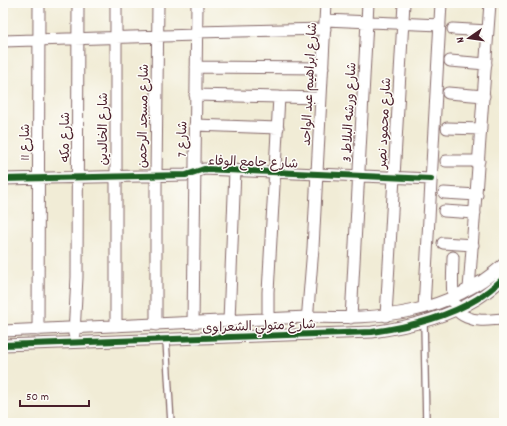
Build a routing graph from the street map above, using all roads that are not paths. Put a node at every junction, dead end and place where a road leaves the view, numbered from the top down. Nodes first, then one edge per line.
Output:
1 (39, 3) edge
2 (78, 3) edge
3 (116, 3) edge
4 (158, 3) edge
5 (196, 3) edge
6 (326, 3) edge
7 (368, 3) edge
8 (404, 3) edge
9 (441, 3) edge
10 (490, 3) edge
11 (367, 21) junction
12 (403, 23) junction
13 (325, 24) junction
14 (440, 25) junction
15 (453, 29) dead end
16 (488, 32) junction
17 (196, 33) junction
18 (157, 36) junction
19 (116, 38) junction
20 (78, 39) junction
21 (38, 40) junction
22 (3, 41) edge
23 (450, 62) dead end
24 (486, 64) junction
25 (196, 67) junction
26 (323, 68) junction
27 (448, 94) dead end
28 (195, 95) junction
29 (484, 96) junction
30 (280, 97) junction
31 (321, 98) junction
32 (195, 125) junction
33 (278, 128) junction
34 (447, 128) dead end
35 (481, 129) junction
36 (446, 161) dead end
37 (479, 161) junction
38 (234, 170) junction
39 (275, 172) junction
40 (194, 173) junction
41 (317, 174) junction
42 (116, 176) junction
43 (156, 176) junction
44 (358, 176) junction
45 (78, 177) junction
46 (38, 178) junction
47 (394, 178) junction
48 (3, 179) edge
49 (432, 180) junction
50 (444, 193) dead end
51 (476, 195) junction
52 (444, 212) dead end
53 (475, 213) junction
54 (443, 243) dead end
55 (473, 245) junction
56 (453, 257) dead end
57 (504, 264) edge
58 (504, 278) edge
59 (469, 289) junction
60 (454, 297) junction
61 (424, 308) junction
62 (456, 309) junction
63 (386, 316) junction
64 (307, 317) junction
65 (351, 318) junction
66 (268, 319) junction
67 (504, 319) edge
68 (229, 321) junction
69 (424, 321) junction
70 (192, 323) junction
71 (156, 324) junction
72 (116, 326) junction
73 (74, 328) junction
74 (38, 330) junction
75 (3, 331) edge
76 (306, 334) junction
77 (166, 340) junction
78 (73, 344) junction
79 (3, 345) edge
80 (171, 423) edge
81 (426, 423) edge

1 - 21 street, شارع 11
2 - 20 street, شارع مكه
3 - 19 street, شارع الخالدين
4 - 18 street, شارع مسجد الرحمن
5 - 17 street, شارع 7
6 - 13 street, شارع ابراهيم عبد الواحد
7 - 11 street, شارع ورشه البلاط 3
8 - 12 street, شارع محمود نصر
9 - 14 street
10 - 16 street
11 - 12 street
11 - 13 street
11 - 44 street, شارع ورشه البلاط 3
12 - 14 street
12 - 47 street, شارع محمود نصر
13 - 17 street
13 - 26 street, شارع ابراهيم عبد الواحد
14 - 49 street
15 - 16 street
16 - 24 street
17 - 18 street
17 - 25 street, شارع 7
18 - 19 street
18 - 43 street, شارع مسجد الرحمن
19 - 20 street
19 - 42 street, شارع الخالدين
20 - 21 street
20 - 45 street, شارع مكه
21 - 22 street
21 - 46 street, شارع 11
23 - 24 street
24 - 29 street
25 - 26 street
25 - 28 street, شارع 7
26 - 31 street, شارع ابراهيم عبد الواحد
27 - 29 street
28 - 30 street
28 - 32 street, شارع 7
29 - 35 street
30 - 31 street
30 - 33 street
31 - 41 street, شارع ابراهيم عبد الواحد
32 - 33 street
32 - 40 street, شارع 7
33 - 39 street
34 - 35 street
35 - 37 street
36 - 37 street
37 - 51 street
38 - 39 street, شارع جامع الوفاء
38 - 40 street, شارع جامع الوفاء
38 - 68 street
39 - 41 street, شارع جامع الوفاء
39 - 66 street
40 - 43 street, شارع جامع الوفاء
40 - 70 street, شارع 7
41 - 44 street, شارع جامع الوفاء
41 - 64 street, شارع ابراهيم عبد الواحد
42 - 43 street, شارع جامع الوفاء
42 - 45 street, شارع جامع الوفاء
42 - 72 street, شارع الخالدين
43 - 71 street, شارع مسجد الرحمن
44 - 47 street, شارع جامع الوفاء
44 - 65 street, شارع ورشه البلاط 3
45 - 46 street, شارع جامع الوفاء
45 - 73 street, شارع مكه
46 - 48 street, شارع جامع الوفاء
46 - 74 street, شارع 11
47 - 49 street, شارع جامع الوفاء
47 - 63 street, شارع محمود نصر
49 - 61 street
50 - 51 street
51 - 53 street
52 - 53 street
53 - 55 street
54 - 55 street
55 - 59 street
56 - 60 street
57 - 59 street, شارع متولي الشعراوى
58 - 62 street, شارع متولي الشعراوى
59 - 60 street, شارع متولي الشعراوى
60 - 61 street, شارع متولي الشعراوى
60 - 62 street
61 - 63 street, شارع متولي الشعراوى
62 - 67 street
62 - 69 street, شارع متولي الشعراوى
63 - 65 street, شارع متولي الشعراوى
64 - 65 street, شارع متولي الشعراوى
64 - 66 street, شارع متولي الشعراوى
64 - 76 street, شارع ابراهيم عبد الواحد
66 - 68 street, شارع متولي الشعراوى
68 - 70 street, شارع متولي الشعراوى
69 - 76 street, شارع متولي الشعراوى
69 - 81 lane
70 - 71 street, شارع متولي الشعراوى
71 - 72 street, شارع متولي الشعراوى
72 - 73 street, شارع متولي الشعراوى
73 - 74 street, شارع متولي الشعراوى
73 - 78 street, شارع مكه
74 - 75 street, شارع متولي الشعراوى
76 - 77 street, شارع متولي الشعراوى
77 - 78 street, شارع متولي الشعراوى
77 - 80 lane
78 - 79 street, شارع متولي الشعراوى

